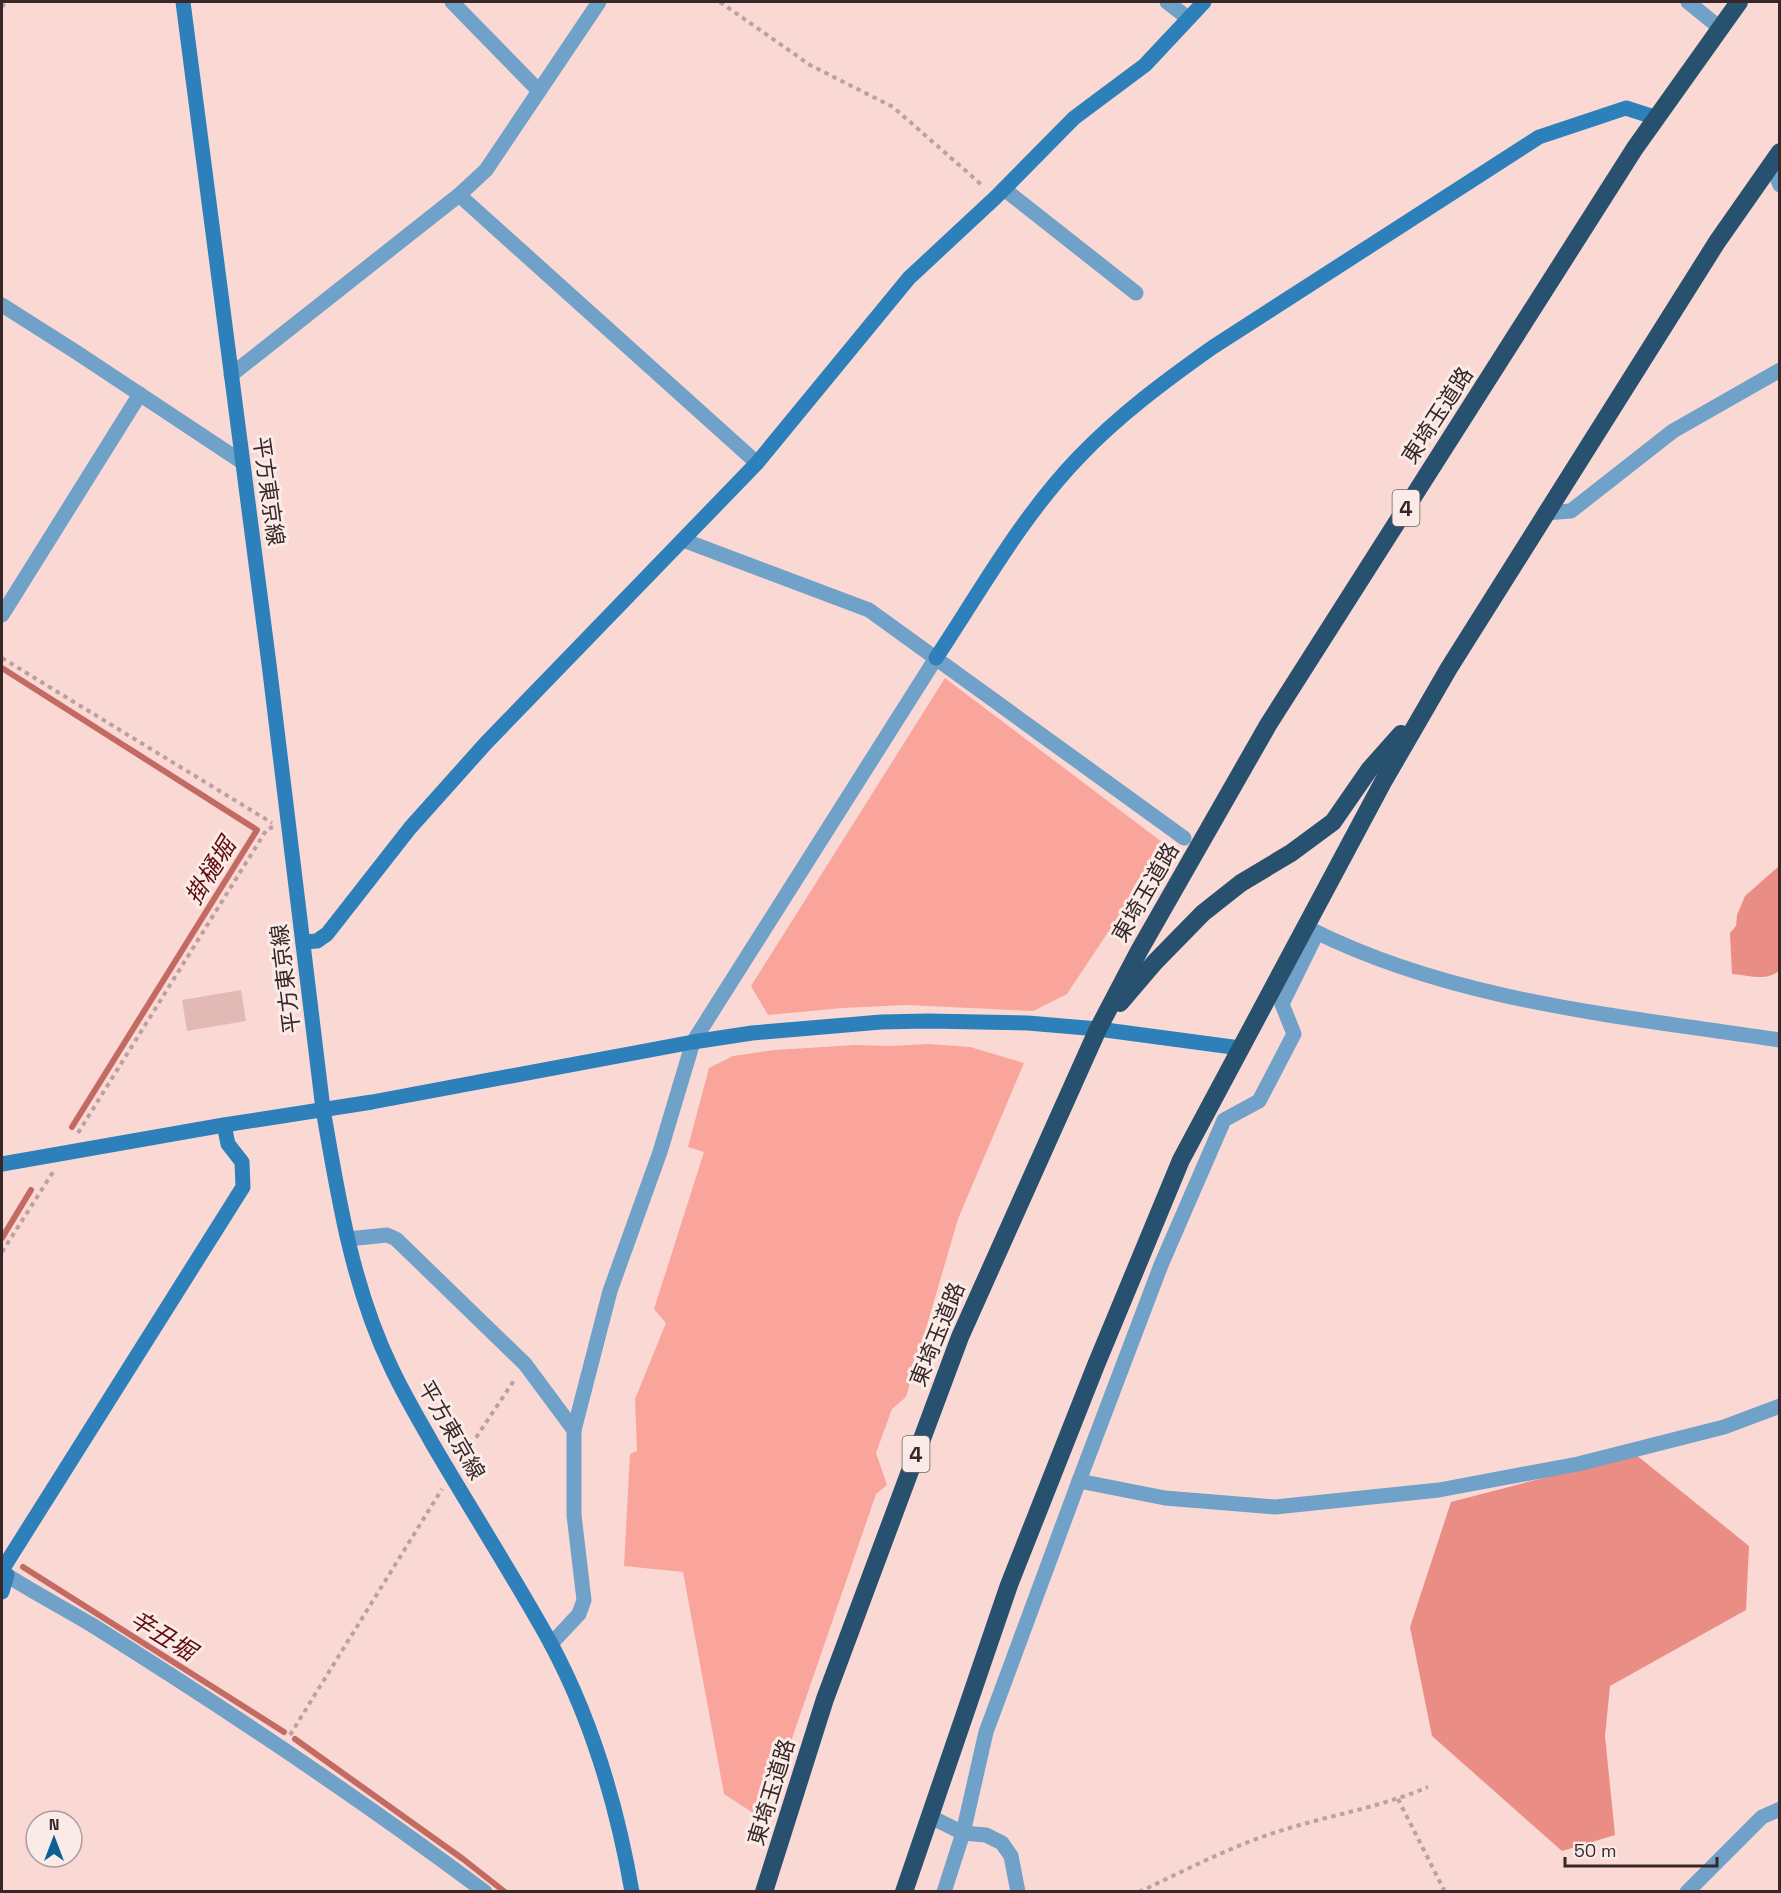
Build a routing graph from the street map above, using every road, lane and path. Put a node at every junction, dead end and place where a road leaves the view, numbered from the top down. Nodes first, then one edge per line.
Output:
1 (5, 2) edge
2 (183, 2) edge
3 (452, 2) edge
4 (599, 2) edge
5 (720, 2) edge
6 (1167, 2) edge
7 (1204, 2) edge
8 (1688, 2) edge
9 (1738, 2) edge
10 (2, 7) edge
11 (1188, 18) junction
12 (1720, 28) junction
13 (539, 91) junction
14 (1657, 118) junction
15 (1775, 158) edge
16 (1779, 185) edge
17 (1000, 193) junction
18 (459, 195) junction
19 (1136, 293) dead end
20 (2, 305) edge
21 (1779, 370) edge
22 (231, 375) junction
23 (140, 394) junction
24 (242, 462) junction
25 (757, 463) junction
26 (1546, 513) junction
27 (683, 540) junction
28 (2, 615) edge
29 (2, 658) edge
30 (936, 658) junction
31 (1426, 707) junction
32 (1184, 838) dead end
33 (1311, 930) junction
34 (303, 942) junction
35 (1098, 1029) junction
36 (1779, 1040) edge
37 (693, 1042) junction
38 (1240, 1048) junction
39 (323, 1109) junction
40 (224, 1125) junction
41 (66, 1152) junction
42 (2, 1164) edge
43 (348, 1239) junction
44 (2, 1252) edge
45 (525, 1364) junction
46 (1779, 1406) edge
47 (574, 1430) junction
48 (451, 1475) junction
49 (1079, 1481) junction
50 (3, 1572) edge
51 (2, 1592) edge
52 (551, 1644) junction
53 (281, 1749) junction
54 (1428, 1787) dead end
55 (1398, 1799) junction
56 (1779, 1809) edge
57 (929, 1816) junction
58 (963, 1833) junction
59 (485, 1892) edge
60 (632, 1892) edge
61 (765, 1892) edge
62 (904, 1892) edge
63 (944, 1892) edge
64 (1018, 1892) edge
65 (1139, 1892) edge
66 (1445, 1892) edge
67 (1687, 1892) edge

1 - 10 path
2 - 22 street, 平方東京線
3 - 13 street
4 - 13 street
5 - 17 path
6 - 11 street
7 - 11 street
8 - 12 street
9 - 12 highway, 東埼玉道路 / 4
11 - 17 street
12 - 14 highway, 東埼玉道路 / 4
13 - 18 street
14 - 30 street
14 - 35 highway, 東埼玉道路 / 4
15 - 16 street
15 - 26 highway
17 - 19 street
17 - 25 street
18 - 22 street
18 - 25 street
20 - 23 street
21 - 26 street
22 - 24 street, 平方東京線
23 - 24 street
23 - 28 street
24 - 34 street, 平方東京線
25 - 27 street
26 - 31 highway
27 - 30 street
27 - 34 street
29 - 41 path
30 - 32 street
30 - 37 street
31 - 33 highway
31 - 35 highway
33 - 36 street
33 - 38 highway
33 - 49 street
34 - 39 street, 平方東京線
35 - 37 street
35 - 38 street
35 - 61 highway, 東埼玉道路 / 4
37 - 39 street
37 - 47 street
38 - 57 highway
39 - 40 street
39 - 43 street, 平方東京線
40 - 41 street
40 - 50 street
41 - 42 street
41 - 44 path
43 - 45 street
43 - 48 street, 平方東京線
45 - 47 street
45 - 48 path
46 - 49 street
47 - 52 street
48 - 52 street, 平方東京線
48 - 53 path
49 - 58 street
50 - 51 street
50 - 53 street
52 - 60 street, 平方東京線
53 - 59 street
54 - 55 path
55 - 65 path
55 - 66 path
56 - 67 street
57 - 58 street
57 - 62 highway
58 - 63 street
58 - 64 street

